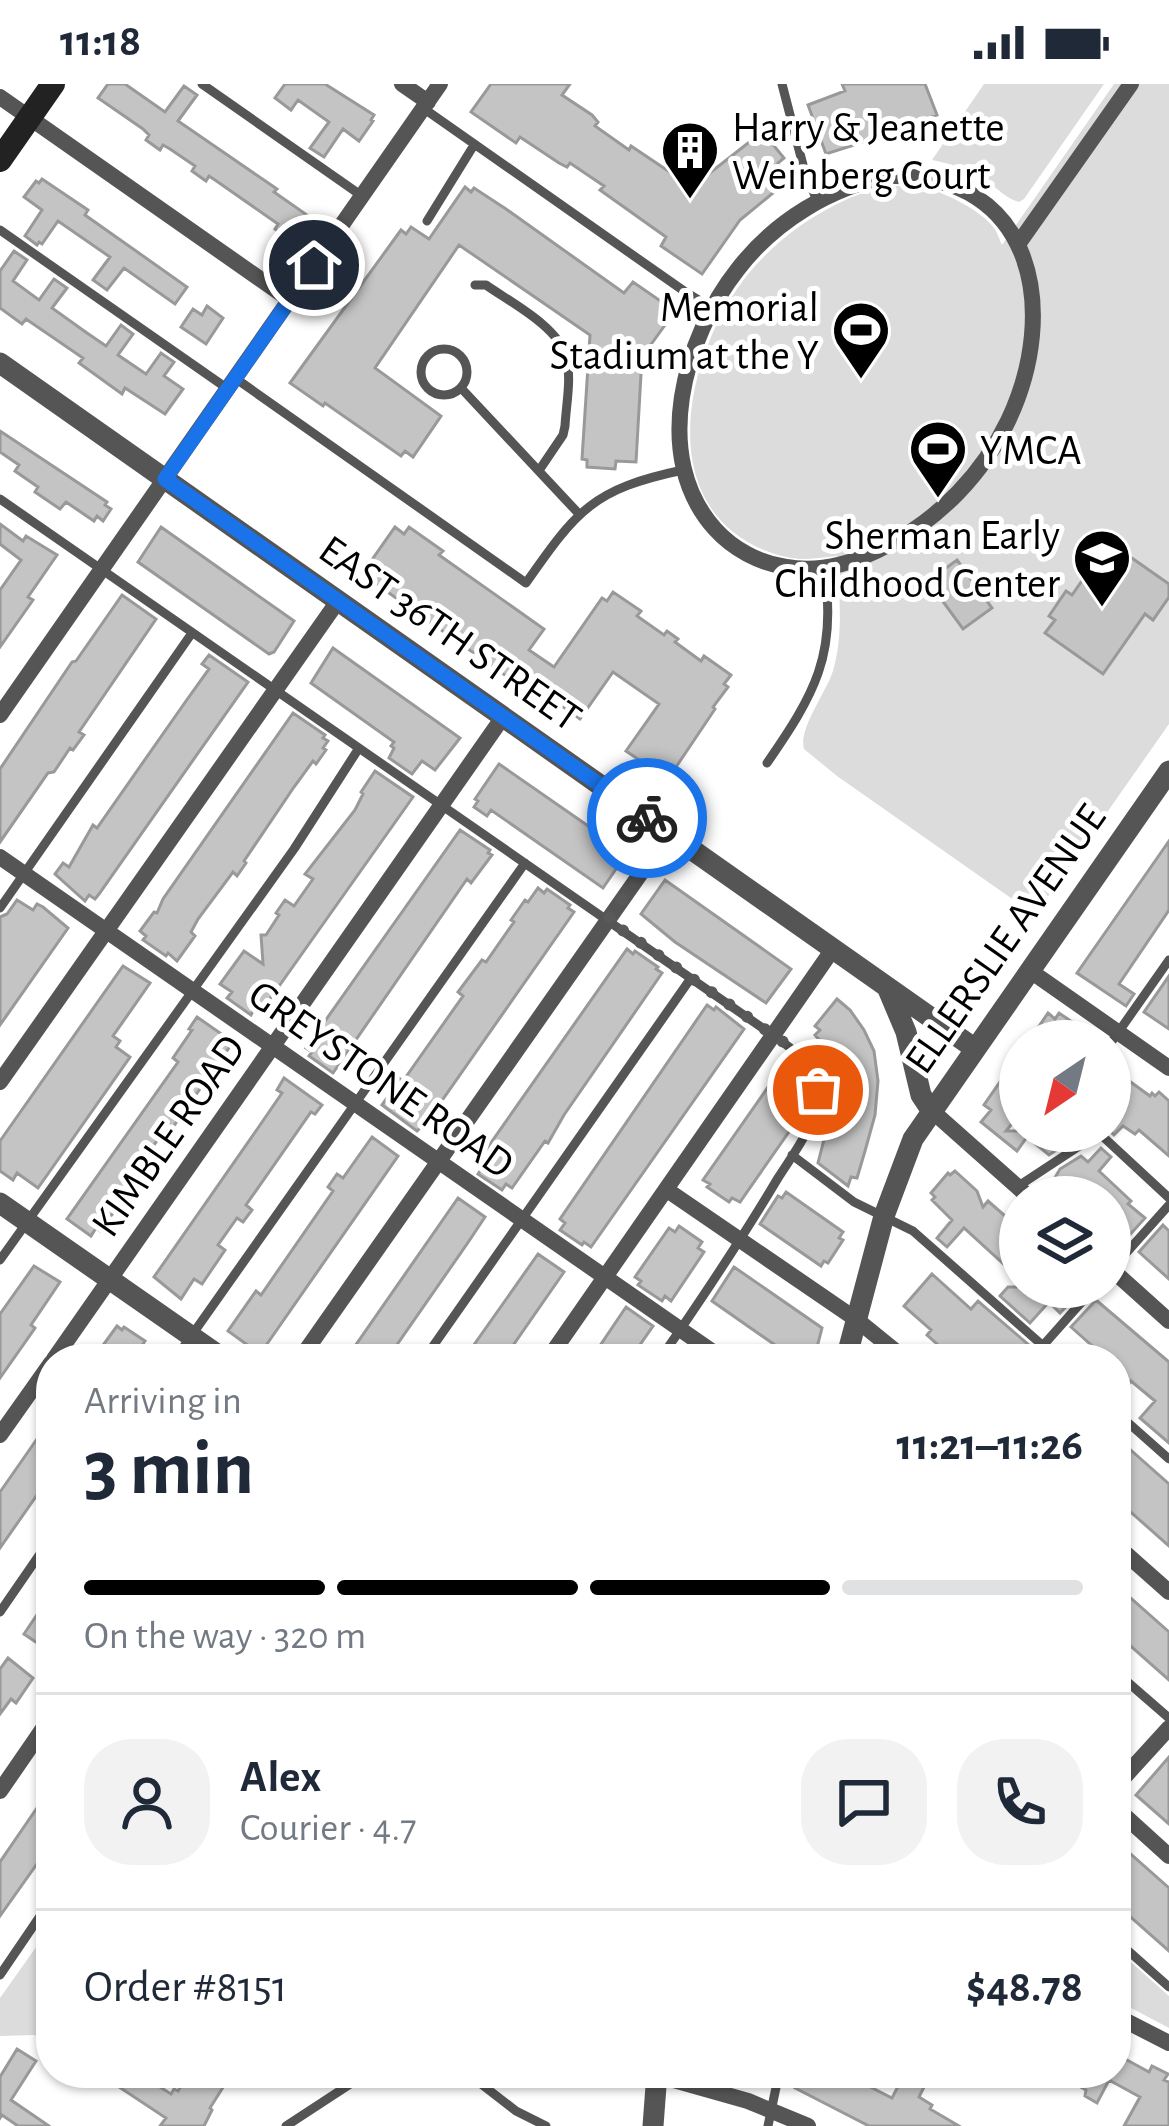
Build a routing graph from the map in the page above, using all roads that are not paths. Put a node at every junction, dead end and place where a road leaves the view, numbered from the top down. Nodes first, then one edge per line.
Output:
1 (53, 84) edge
2 (202, 84) edge
3 (402, 84) edge
4 (440, 84) edge
5 (782, 84) edge
6 (1131, 84) edge
7 (0, 97) edge
8 (425, 105) junction
9 (29, 118) junction
10 (474, 145) junction
11 (0, 160) edge
12 (362, 196) junction
13 (817, 201) junction
14 (427, 220) dead end
15 (0, 230) edge
16 (1019, 243) junction
17 (475, 286) dead end
18 (290, 300) junction
19 (712, 308) junction
20 (0, 363) edge
21 (231, 383) junction
22 (460, 388) junction
23 (540, 469) junction
24 (682, 470) junction
25 (165, 479) junction
26 (2, 505) edge
27 (579, 514) junction
28 (824, 569) junction
29 (101, 570) junction
30 (338, 601) junction
31 (192, 633) junction
32 (274, 689) junction
33 (0, 715) edge
34 (503, 717) junction
35 (359, 748) junction
36 (767, 763) dead end
37 (1168, 776) edge
38 (440, 805) junction
39 (669, 833) junction
40 (0, 856) edge
41 (525, 863) junction
42 (24, 873) junction
43 (0, 908) edge
44 (608, 920) junction
45 (106, 930) junction
46 (833, 949) junction
47 (1169, 960) edge
48 (1029, 970) junction
49 (691, 978) junction
50 (887, 986) junction
51 (193, 990) junction
52 (1092, 1020) edge
53 (1127, 1020) edge
54 (775, 1036) junction
55 (273, 1046) junction
56 (1131, 1047) edge
57 (974, 1048) junction
58 (1169, 1067) edge
59 (0, 1082) edge
60 (356, 1103) junction
61 (931, 1110) junction
62 (1072, 1152) edge
63 (1118, 1152) edge
64 (792, 1155) junction
65 (439, 1161) junction
66 (1005, 1176) edge
67 (1043, 1176) edge
68 (667, 1190) junction
69 (1169, 1201) edge
70 (0, 1203) edge
71 (884, 1216) junction
72 (523, 1219) junction
73 (27, 1222) junction
74 (741, 1240) junction
75 (1131, 1245) edge
76 (0, 1260) edge
77 (605, 1277) junction
78 (110, 1279) junction
79 (1131, 1288) edge
80 (1077, 1308) edge
81 (856, 1320) junction
82 (1169, 1321) edge
83 (681, 1329) junction
84 (190, 1336) junction
85 (64, 1344) edge
86 (185, 1344) edge
87 (202, 1344) edge
88 (311, 1344) edge
89 (435, 1344) edge
90 (560, 1344) edge
91 (670, 1344) edge
92 (702, 1344) edge
93 (850, 1344) edge
94 (886, 1344) edge
95 (1041, 1344) edge
96 (1045, 1344) edge
97 (36, 1384) edge
98 (1131, 1426) edge
99 (0, 1436) edge
100 (1169, 1460) edge
101 (1131, 1558) edge
102 (36, 1560) edge
103 (1169, 1592) edge
104 (0, 1612) edge
105 (1131, 1685) edge
106 (1169, 1718) edge
107 (1169, 1728) edge
108 (36, 1739) edge
109 (1131, 1770) edge
110 (0, 1791) edge
111 (1131, 1822) edge
112 (1169, 1856) edge
113 (36, 1922) edge
114 (1131, 1954) edge
115 (0, 1975) edge
116 (1169, 1988) edge
117 (1131, 2024) edge
118 (1169, 2043) edge
119 (344, 2088) edge
120 (486, 2088) edge
121 (656, 2088) edge
122 (693, 2088) edge
123 (769, 2117) edge
124 (286, 2126) edge
125 (546, 2126) edge
126 (653, 2126) edge
127 (808, 2126) edge

1 - 9 main road
2 - 12 lane
3 - 8 street
4 - 8 street
5 - 13 lane
6 - 16 street
7 - 9 street
8 - 10 lane
8 - 12 street
9 - 11 main road
9 - 18 street
10 - 14 lane
10 - 19 lane
12 - 18 street
13 - 16 street
13 - 19 street
15 - 21 lane
16 - 28 street
17 - 23 lane
18 - 21 street
19 - 24 street
20 - 25 street, EAST 36TH STREET
21 - 25 street
21 - 27 lane
22 - 22 lane
22 - 23 lane
23 - 27 lane
24 - 27 lane
24 - 28 street
25 - 29 street
25 - 30 street, EAST 36TH STREET
26 - 29 lane
28 - 36 lane
29 - 31 lane
29 - 33 street
30 - 32 street
30 - 34 street, EAST 36TH STREET
31 - 32 lane
31 - 42 lane
32 - 35 lane
32 - 45 street
34 - 38 street, KIMBLE ROAD
34 - 39 street, EAST 36TH STREET
35 - 38 lane
35 - 51 lane
37 - 48 street, ELLERSLIE AVENUE
38 - 41 lane
38 - 55 street, KIMBLE ROAD
39 - 44 street
39 - 46 street, EAST 36TH STREET
40 - 42 street, GREYSTONE ROAD
41 - 44 lane
41 - 60 lane
42 - 43 lane
42 - 45 street, GREYSTONE ROAD
44 - 49 lane
44 - 65 street
45 - 51 street, GREYSTONE ROAD
45 - 59 street
46 - 50 street, EAST 36TH STREET
46 - 54 street
47 - 53 lane
48 - 52 street
48 - 57 street, ELLERSLIE AVENUE
49 - 54 lane
49 - 72 lane
50 - 57 street, EAST 36TH STREET
50 - 61 street
51 - 55 street, GREYSTONE ROAD
51 - 73 lane
54 - 64 lane
54 - 68 street
55 - 60 street, GREYSTONE ROAD
55 - 78 street, KIMBLE ROAD
56 - 58 street
57 - 61 street, ELLERSLIE AVENUE
60 - 65 street, GREYSTONE ROAD
60 - 84 lane
61 - 66 street
61 - 71 street, ELLERSLIE AVENUE
62 - 67 lane
63 - 69 lane
64 - 71 lane
64 - 74 lane
65 - 72 street, GREYSTONE ROAD
65 - 88 street
68 - 74 street
68 - 77 street
69 - 75 lane
70 - 73 street
71 - 81 street, ELLERSLIE AVENUE
71 - 95 lane
72 - 77 street, GREYSTONE ROAD
72 - 89 lane
73 - 76 lane
73 - 78 street
74 - 81 street
74 - 83 lane
77 - 83 street, GREYSTONE ROAD
77 - 90 street
78 - 84 street
78 - 85 street, KIMBLE ROAD
79 - 82 street
80 - 96 lane
81 - 93 street, ELLERSLIE AVENUE
81 - 94 street
83 - 91 lane
83 - 92 street, GREYSTONE ROAD
84 - 86 lane
84 - 87 street
97 - 99 street, KIMBLE ROAD
98 - 100 lane
101 - 103 street
102 - 104 lane
105 - 106 lane
107 - 109 street
108 - 110 street
111 - 112 street
113 - 115 lane
114 - 116 lane
117 - 118 street
119 - 124 lane
120 - 125 lane
121 - 126 street
122 - 123 street
123 - 127 street

